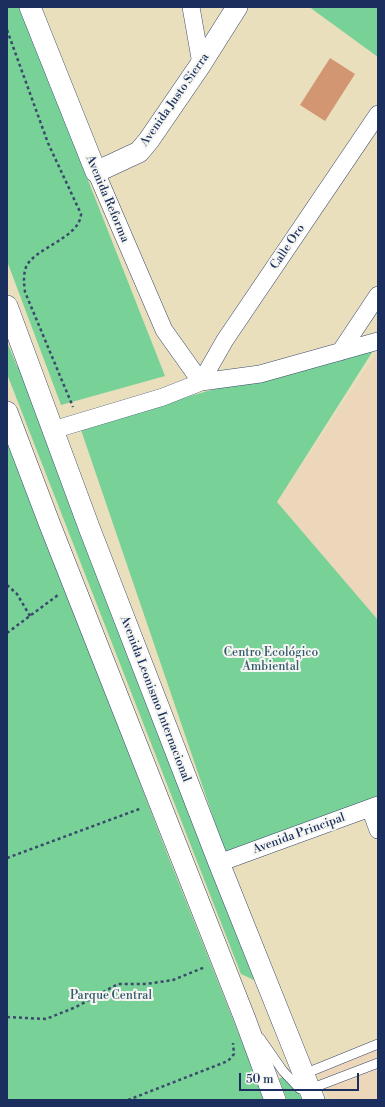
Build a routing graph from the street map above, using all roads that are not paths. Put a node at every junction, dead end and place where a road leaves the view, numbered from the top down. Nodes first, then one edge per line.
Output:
1 (30, 7) edge
2 (191, 7) edge
3 (237, 7) edge
4 (201, 64) junction
5 (378, 114) edge
6 (96, 172) junction
7 (378, 295) edge
8 (7, 306) edge
9 (378, 341) edge
10 (340, 352) junction
11 (201, 382) junction
12 (7, 412) edge
13 (53, 430) junction
14 (374, 807) edge
15 (378, 830) edge
16 (219, 863) junction
17 (246, 1019) junction
18 (378, 1044) edge
19 (378, 1063) edge
20 (310, 1088) edge
21 (275, 1100) edge

1 - 6 street, Avenida Reforma
2 - 4 street
3 - 4 street, Avenida Justo Sierra
4 - 6 street, Avenida Justo Sierra
5 - 11 street, Calle Oro
6 - 11 street, Avenida Reforma
7 - 10 street
8 - 13 street, Avenida Leonismo Internacional
9 - 10 street
10 - 11 street
11 - 13 street
12 - 17 street
13 - 16 street, Avenida Leonismo Internacional
14 - 15 street
14 - 16 street, Avenida Principal
16 - 20 street, Avenida Leonismo Internacional
17 - 20 lane
17 - 21 street
18 - 20 lane
19 - 20 lane

